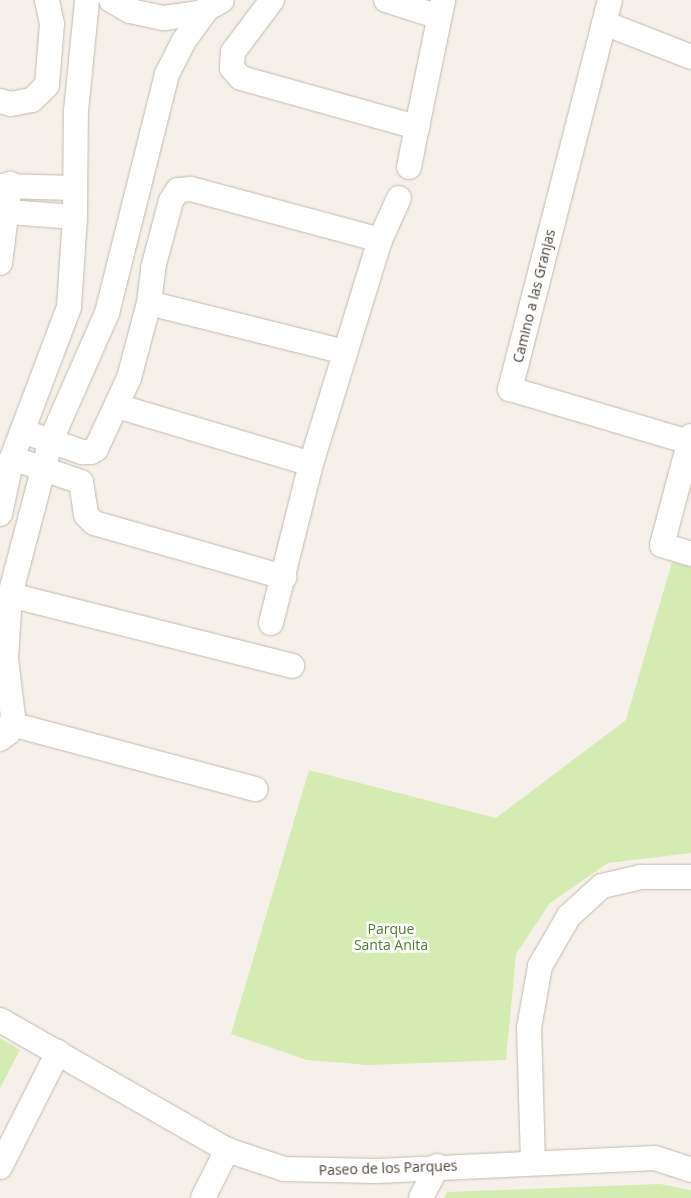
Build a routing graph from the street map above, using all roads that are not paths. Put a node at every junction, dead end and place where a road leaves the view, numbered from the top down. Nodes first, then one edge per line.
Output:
1 (46, 0) edge
2 (87, 0) edge
3 (111, 0) edge
4 (272, 0) edge
5 (386, 0) edge
6 (610, 0) edge
7 (215, 4) edge
8 (441, 8) edge
9 (604, 23) junction
10 (691, 58) edge
11 (0, 101) edge
12 (417, 127) junction
13 (409, 167) dead end
14 (5, 185) edge
15 (75, 188) junction
16 (399, 198) dead end
17 (8, 212) junction
18 (75, 217) junction
19 (380, 240) junction
20 (0, 263) edge
21 (149, 304) junction
22 (345, 352) junction
23 (117, 406) junction
24 (22, 431) junction
25 (690, 439) edge
26 (51, 440) junction
27 (12, 458) junction
28 (311, 464) junction
29 (46, 468) junction
30 (0, 514) edge
31 (691, 554) edge
32 (284, 578) junction
33 (10, 595) junction
34 (271, 622) dead end
35 (3, 662) edge
36 (292, 666) dead end
37 (6, 732) edge
38 (256, 788) dead end
39 (691, 877) edge
40 (0, 1020) edge
41 (58, 1052) junction
42 (227, 1150) junction
43 (533, 1162) junction
44 (437, 1166) junction
45 (0, 1167) edge
46 (691, 1170) edge
47 (203, 1198) edge
48 (421, 1198) edge

1 - 11 street
2 - 15 street
3 - 7 street
4 - 12 street
5 - 8 street
6 - 9 street, Camino a las Granjas
7 - 26 street
8 - 12 street
9 - 10 street
9 - 25 street, Camino a las Granjas
12 - 13 street
14 - 15 street
14 - 17 street
15 - 18 street
16 - 19 street
17 - 18 street
17 - 20 street
18 - 24 street
19 - 21 street
19 - 22 street
21 - 22 street
21 - 23 street
22 - 28 street
23 - 26 street
23 - 28 street
24 - 26 street
24 - 27 street
25 - 31 street
26 - 29 street
27 - 29 street
27 - 30 street
28 - 32 street
29 - 32 street
29 - 33 street
32 - 34 street
33 - 35 street
33 - 36 street
35 - 37 street
37 - 38 street
39 - 43 street
40 - 41 street, Paseo de los Parques
41 - 42 street, Paseo de los Parques
41 - 45 street
42 - 44 street, Paseo de los Parques
42 - 47 street
43 - 44 street, Paseo de los Parques
43 - 46 street, Paseo de los Parques
44 - 48 street

